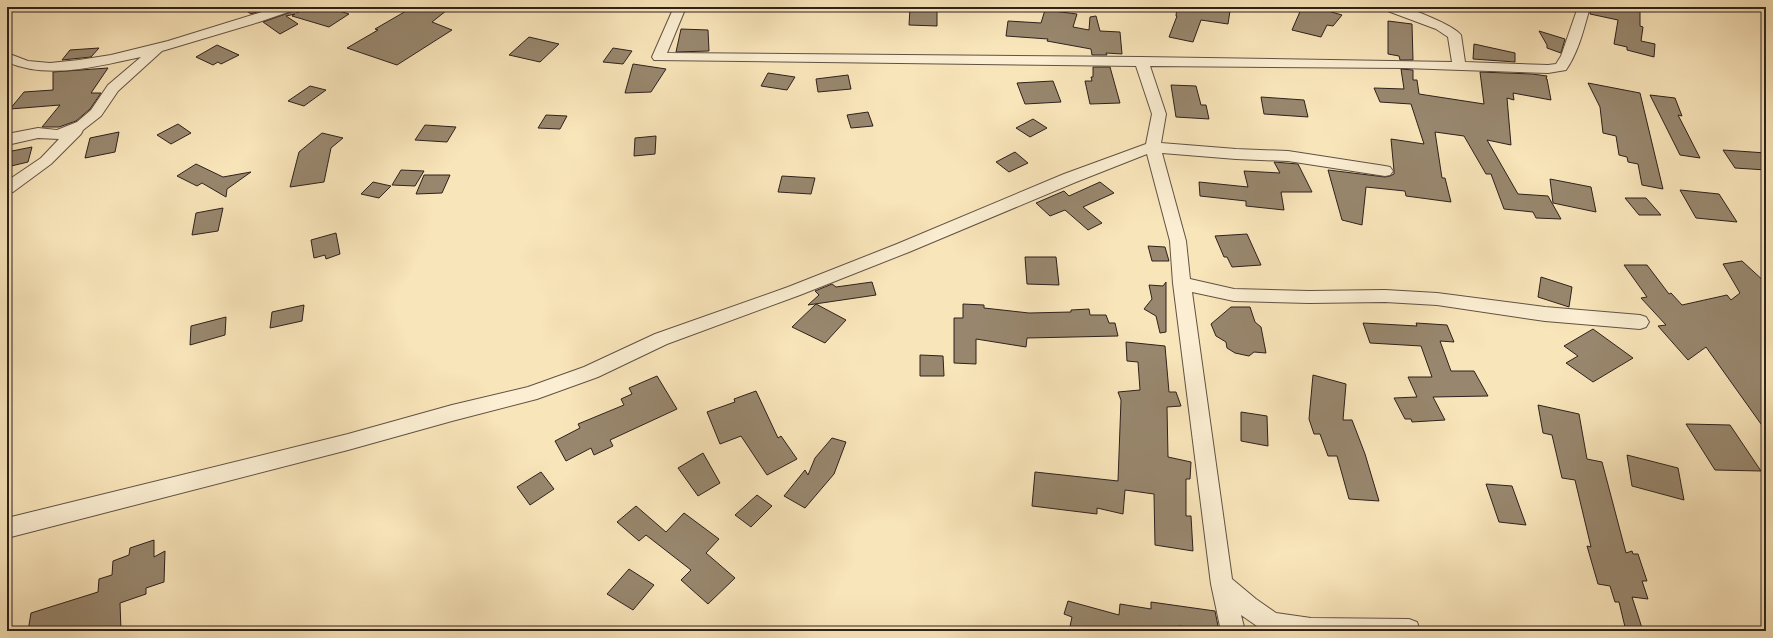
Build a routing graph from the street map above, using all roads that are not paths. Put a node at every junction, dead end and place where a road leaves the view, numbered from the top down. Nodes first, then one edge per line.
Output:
1 (289, 7) edge
2 (680, 7) edge
3 (1390, 7) edge
4 (1584, 7) edge
5 (156, 50) junction
6 (7, 57) edge
7 (1141, 61) junction
8 (1459, 65) junction
9 (81, 126) junction
10 (7, 140) edge
11 (1153, 147) junction
12 (1385, 170) dead end
13 (7, 188) edge
14 (1182, 283) junction
15 (1640, 322) dead end
16 (7, 528) edge
17 (1222, 584) junction
18 (1409, 630) dead end
19 (1233, 631) edge

1 - 5 street
2 - 7 street
3 - 8 street
4 - 8 street
5 - 6 street
5 - 9 street
7 - 8 street
7 - 11 street
9 - 10 street
9 - 13 street
11 - 12 street
11 - 14 street
11 - 16 street
14 - 15 street
14 - 17 street
17 - 18 street
17 - 19 street

